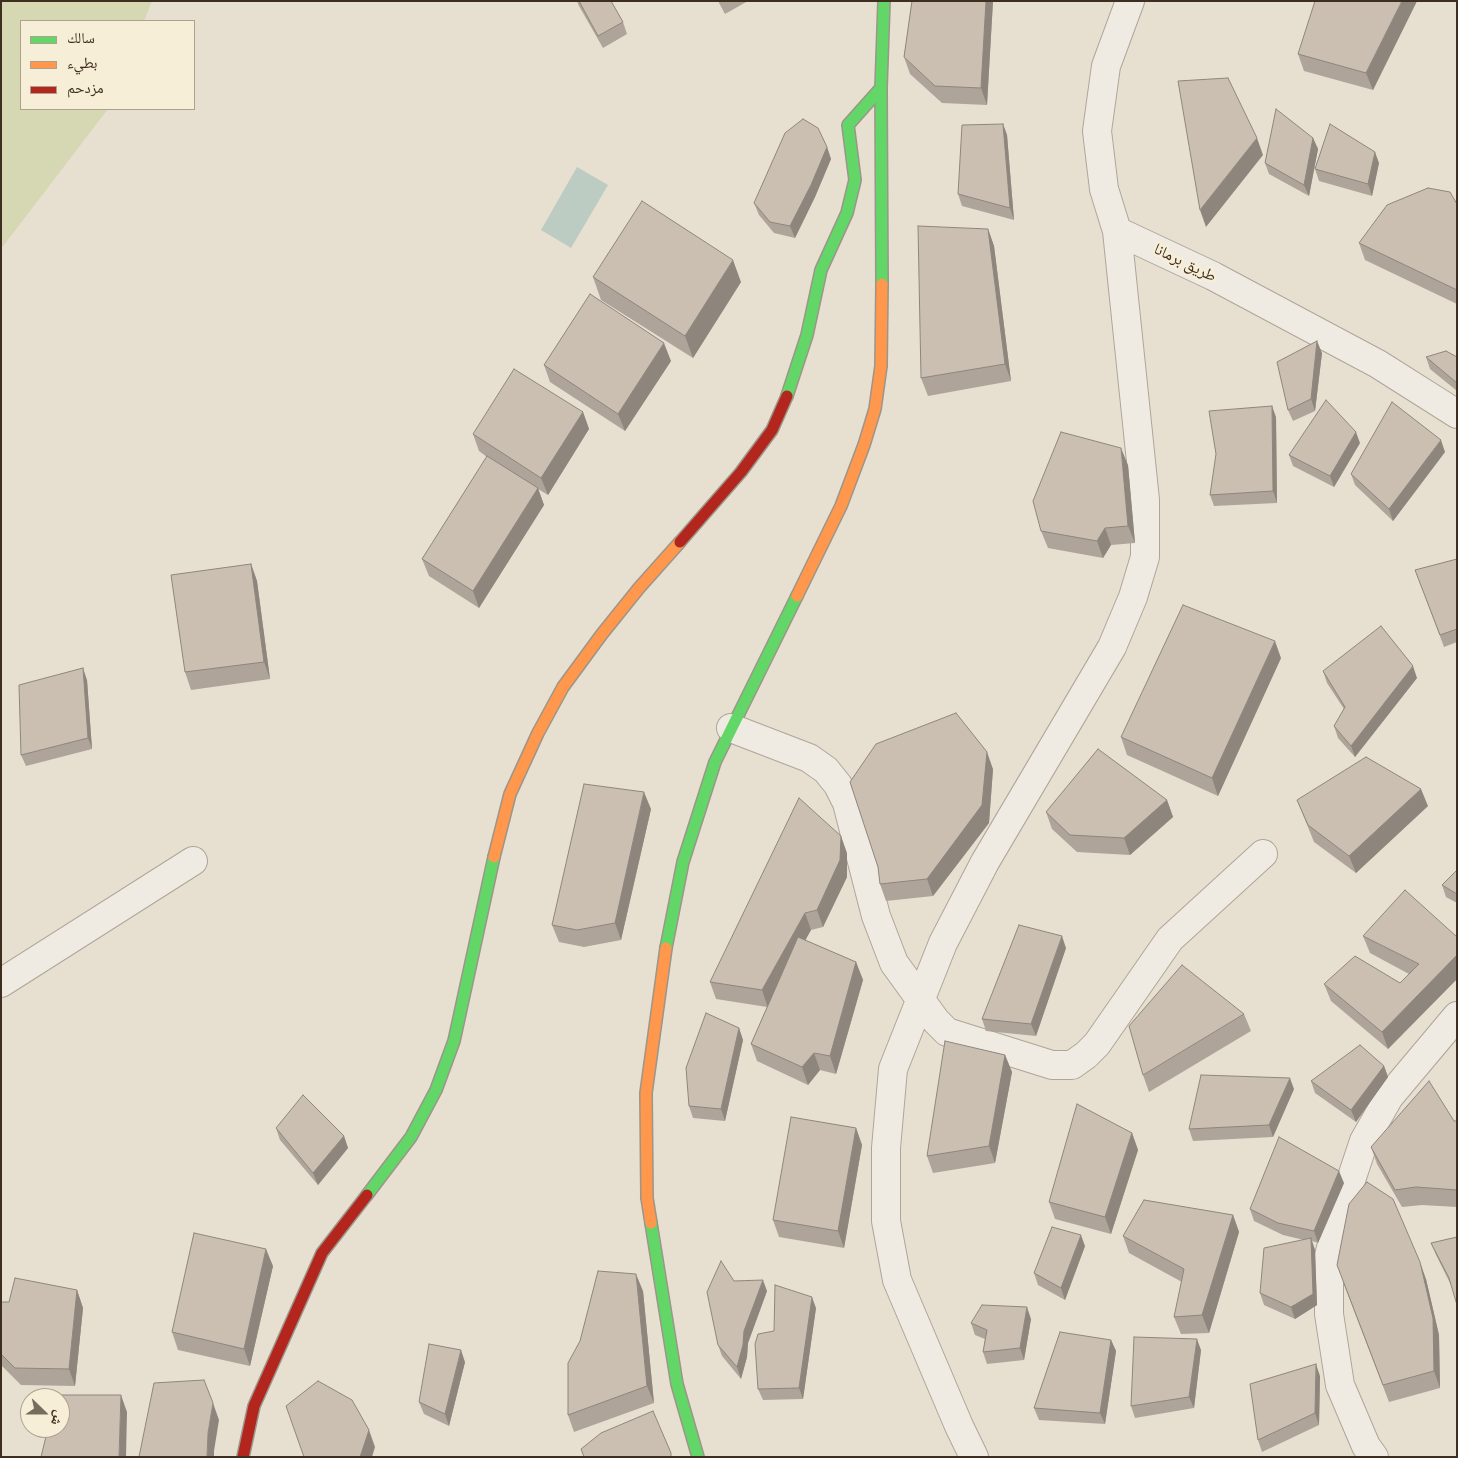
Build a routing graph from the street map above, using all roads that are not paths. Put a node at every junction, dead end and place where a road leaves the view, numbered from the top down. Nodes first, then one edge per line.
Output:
1 (884, 1) edge
2 (1130, 1) edge
3 (881, 88) junction
4 (1117, 231) junction
5 (1457, 414) edge
6 (731, 728) junction
7 (1263, 854) dead end
8 (193, 861) dead end
9 (1, 983) edge
10 (920, 1001) junction
11 (1457, 1016) edge
12 (243, 1457) edge
13 (698, 1457) edge
14 (974, 1457) edge
15 (1374, 1457) edge

1 - 3 street
2 - 4 street
3 - 6 street
3 - 12 street
4 - 5 street, طريق برمانا
4 - 10 street
6 - 10 street
6 - 13 street
7 - 10 street
8 - 9 street
10 - 14 street
11 - 15 street

